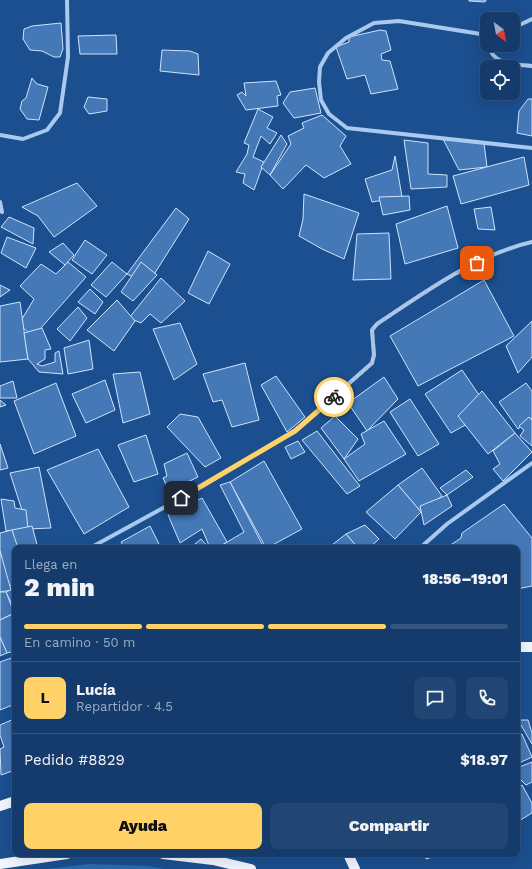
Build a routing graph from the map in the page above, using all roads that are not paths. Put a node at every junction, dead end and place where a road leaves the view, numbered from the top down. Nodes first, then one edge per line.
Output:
1 (66, 0) edge
2 (532, 19) edge
3 (520, 25) edge
4 (480, 34) edge
5 (492, 52) edge
6 (532, 66) edge
7 (0, 135) edge
8 (532, 148) edge
9 (0, 202) edge
10 (2, 212) dead end
11 (532, 242) edge
12 (532, 463) edge
13 (95, 545) edge
14 (423, 545) edge
15 (520, 647) edge
16 (532, 647) edge
17 (12, 802) edge
18 (0, 806) edge
19 (47, 857) edge
20 (188, 857) edge
21 (349, 857) edge
22 (0, 864) edge
23 (251, 869) edge
24 (355, 869) edge

1 - 7 street
2 - 3 street
4 - 8 street
5 - 6 street
9 - 10 street
11 - 13 street
12 - 14 street
15 - 16 main road
17 - 18 main road
19 - 22 main road
20 - 23 main road
21 - 24 main road

